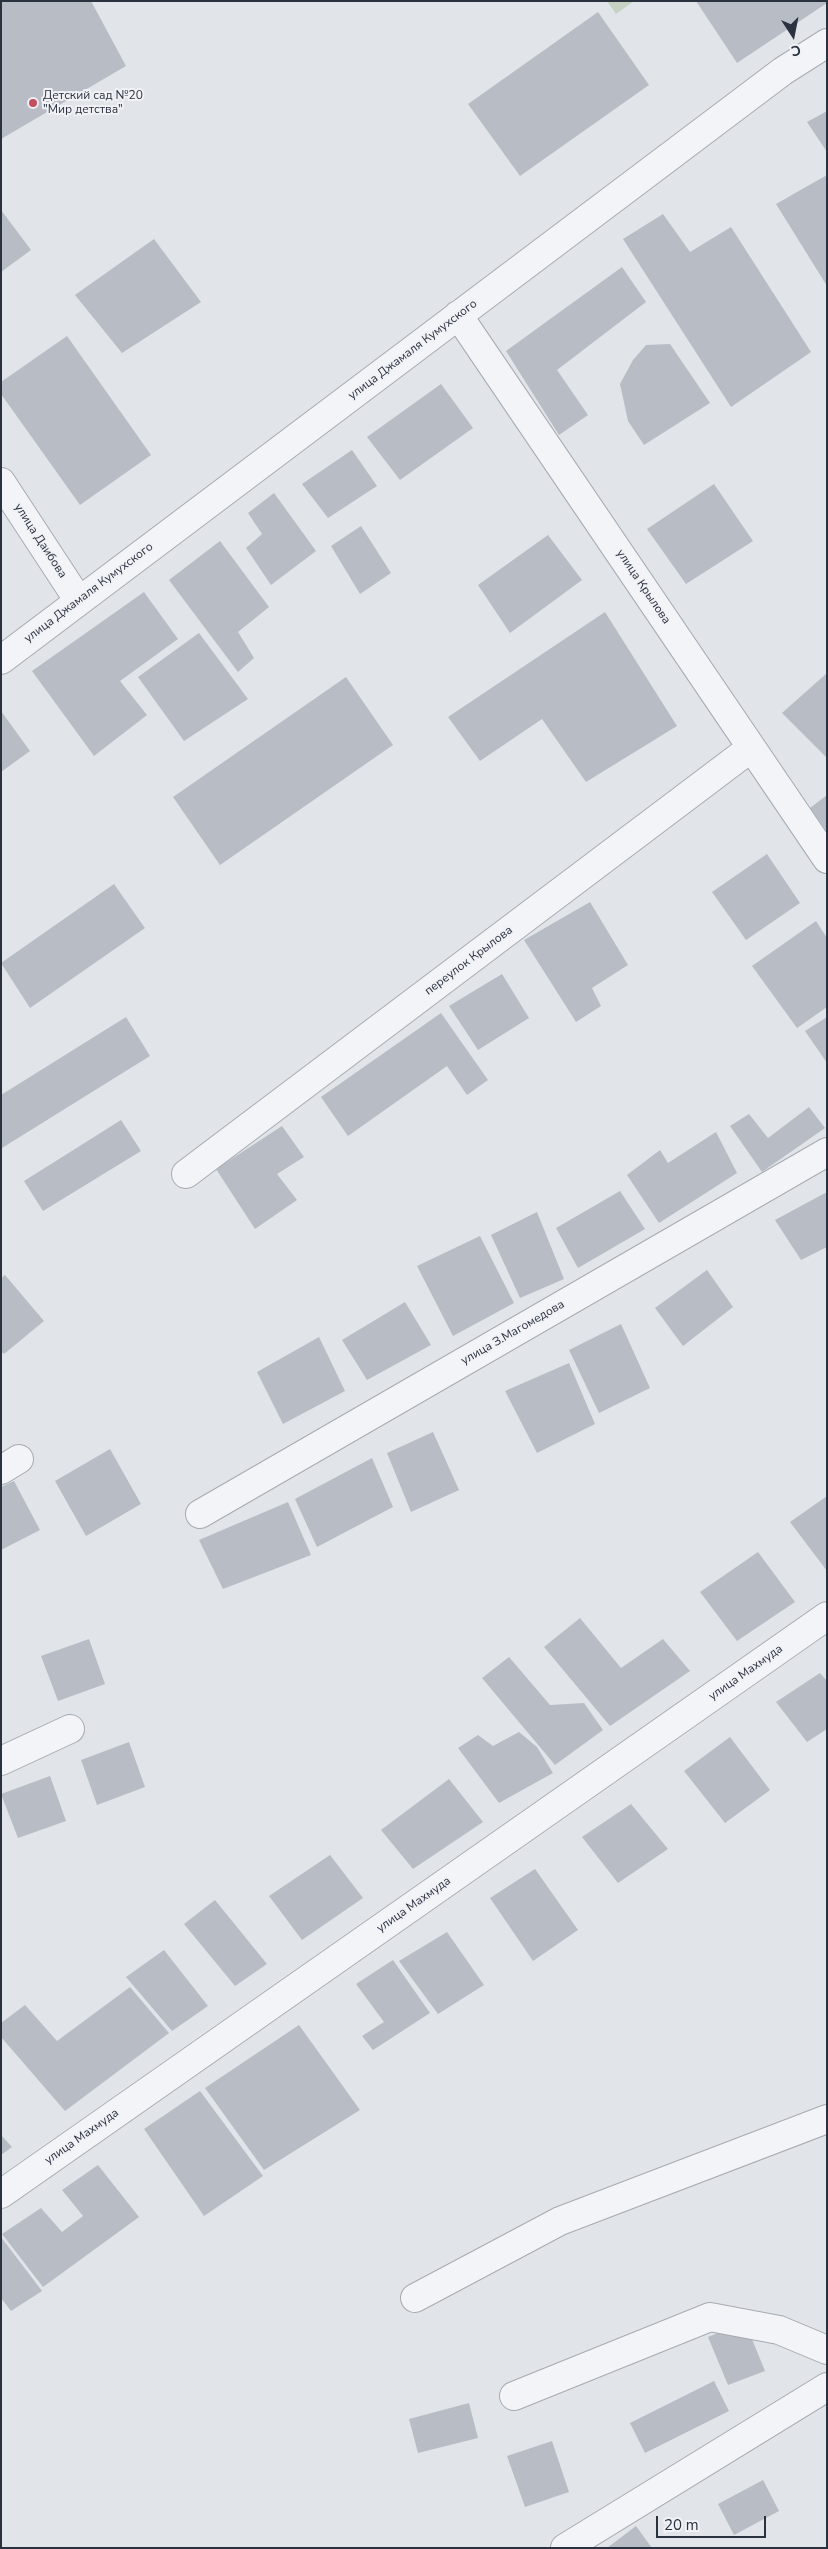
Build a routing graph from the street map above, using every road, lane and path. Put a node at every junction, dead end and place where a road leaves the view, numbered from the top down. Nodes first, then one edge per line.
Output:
1 (827, 43) edge
2 (458, 315) junction
3 (1, 482) edge
4 (79, 601) junction
5 (1, 660) edge
6 (751, 748) junction
7 (827, 860) edge
8 (827, 1152) edge
9 (186, 1174) dead end
10 (200, 1514) dead end
11 (827, 1616) edge
12 (70, 1729) dead end
13 (1, 1761) edge
14 (827, 2120) edge
15 (1, 2194) edge
16 (415, 2298) dead end
17 (827, 2350) edge
18 (827, 2387) edge
19 (514, 2396) dead end
20 (565, 2548) edge

1 - 2 street, улица Джамаля Кумухского
2 - 4 street, улица Джамаля Кумухского
2 - 6 street, улица Крылова
3 - 4 street, улица Даибова
4 - 5 street, улица Джамаля Кумухского
6 - 7 street, улица Крылова
6 - 9 street, переулок Крылова
8 - 10 street, улица З.Магомедова
11 - 15 street, улица Махмуда
12 - 13 street
14 - 16 street
17 - 19 street
18 - 20 street

